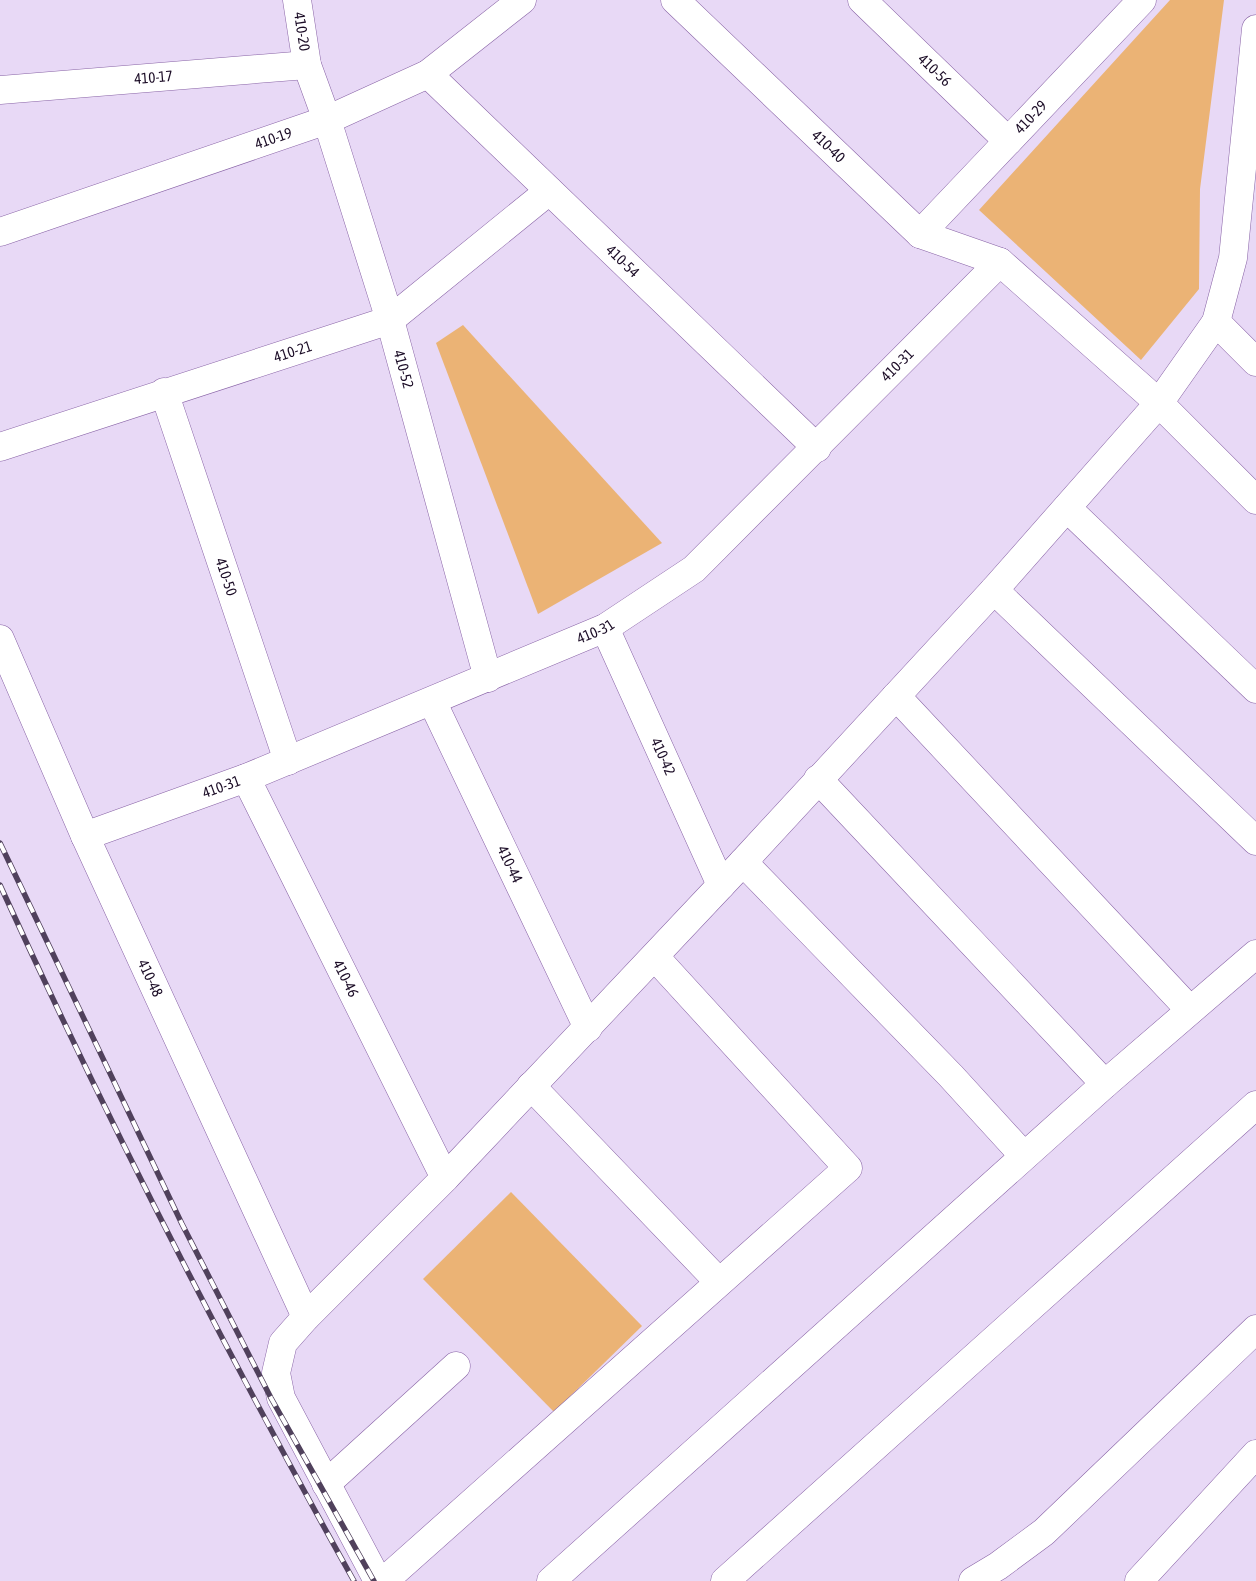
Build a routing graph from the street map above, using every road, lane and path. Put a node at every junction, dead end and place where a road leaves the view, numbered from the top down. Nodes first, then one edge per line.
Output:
1 (297, 0) edge
2 (522, 0) edge
3 (675, 0) edge
4 (862, 0) edge
5 (1142, 0) edge
6 (1256, 29) edge
7 (306, 65) junction
8 (428, 74) junction
9 (0, 90) edge
10 (327, 120) junction
11 (1008, 141) junction
12 (549, 191) junction
13 (1247, 204) edge
14 (0, 232) edge
15 (920, 234) junction
16 (1000, 262) junction
17 (390, 320) junction
18 (1216, 322) junction
19 (1256, 362) edge
20 (164, 392) junction
21 (1160, 403) junction
22 (0, 447) edge
23 (817, 448) junction
24 (1256, 500) edge
25 (1067, 508) junction
26 (994, 590) junction
27 (605, 628) junction
28 (0, 639) edge
29 (488, 678) junction
30 (1256, 690) edge
31 (896, 696) junction
32 (432, 702) junction
33 (288, 761) junction
34 (246, 778) junction
35 (818, 779) junction
36 (85, 836) junction
37 (1256, 841) edge
38 (743, 862) junction
39 (721, 885) junction
40 (1256, 954) edge
41 (655, 957) junction
42 (1190, 1010) junction
43 (588, 1028) junction
44 (1105, 1084) junction
45 (530, 1086) junction
46 (1256, 1105) edge
47 (1024, 1156) junction
48 (445, 1178) junction
49 (720, 1282) junction
50 (306, 1316) junction
51 (1256, 1329) edge
52 (456, 1366) dead end
53 (1256, 1454) edge
54 (326, 1484) junction
55 (378, 1581) edge
56 (384, 1581) edge
57 (551, 1581) edge
58 (725, 1581) edge
59 (973, 1581) edge
60 (1139, 1581) edge

1 - 7 street, 410-20
2 - 8 street, 410-19
3 - 15 street, 410-40
4 - 11 street, 410-56
5 - 11 street, 410-29
6 - 13 street
7 - 9 street, 410-17
7 - 10 street, 410-52
8 - 10 street, 410-19
8 - 12 street, 410-54
10 - 14 street, 410-19
10 - 17 street, 410-52
11 - 15 street, 410-29
12 - 17 street, 410-21
12 - 23 street, 410-54
13 - 18 street
15 - 16 street, 410-40
16 - 21 street
16 - 23 street, 410-31
17 - 20 street, 410-21
17 - 29 street, 410-52
18 - 19 street
18 - 21 street
20 - 22 street, 410-21
20 - 33 street, 410-50
21 - 24 street
21 - 25 street
23 - 27 street, 410-31
25 - 26 street
25 - 30 street
26 - 31 street
26 - 37 street
27 - 29 street, 410-31
27 - 39 street, 410-42
28 - 36 street, 410-48
29 - 32 street, 410-31
31 - 35 street
31 - 42 street
32 - 33 street, 410-31
32 - 43 street, 410-44
33 - 34 street, 410-31
34 - 36 street, 410-31
34 - 48 street, 410-46
35 - 38 street
35 - 44 street
36 - 50 street, 410-48
38 - 39 street
38 - 47 street
39 - 41 street
40 - 42 street
41 - 43 street
41 - 49 street
42 - 44 street
43 - 45 street
44 - 47 street
45 - 48 street
45 - 49 street
46 - 58 street
47 - 57 street
48 - 50 street
49 - 56 street
50 - 54 street
51 - 59 street
52 - 54 street
53 - 60 street
54 - 55 street

